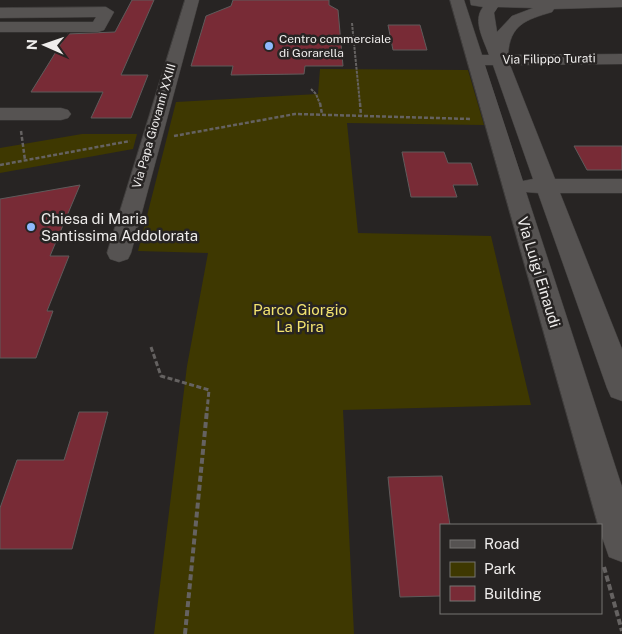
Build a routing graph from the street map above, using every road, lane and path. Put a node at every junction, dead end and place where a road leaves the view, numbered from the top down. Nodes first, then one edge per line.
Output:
1 (192, 0) edge
2 (457, 0) edge
3 (467, 0) edge
4 (497, 1) edge
5 (622, 3) edge
6 (561, 5) junction
7 (0, 12) edge
8 (352, 23) dead end
9 (0, 27) edge
10 (622, 58) edge
11 (488, 60) junction
12 (310, 89) dead end
13 (9, 114) edge
14 (61, 114) dead end
15 (322, 114) junction
16 (362, 116) junction
17 (494, 120) junction
18 (171, 136) dead end
19 (137, 140) dead end
20 (25, 160) junction
21 (0, 165) edge
22 (512, 185) junction
23 (547, 186) junction
24 (622, 186) edge
25 (119, 254) dead end
26 (150, 347) dead end
27 (622, 388) edge
28 (619, 523) edge
29 (602, 561) dead end
30 (622, 631) edge
31 (185, 634) edge

1 - 25 street, Via Papa Giovanni XXIII
2 - 11 street, Via Luigi Einaudi
3 - 4 street
4 - 6 street
4 - 11 street, Via Luigi Einaudi
5 - 6 street
6 - 11 street
7 - 9 street
8 - 16 path
10 - 11 street, Via Filippo Turati
11 - 17 street, Via Luigi Einaudi
11 - 23 street, Via Luigi Einaudi
12 - 15 path
13 - 14 street
13 - 20 path
15 - 16 path
15 - 18 path
16 - 17 path
17 - 22 street, Via Luigi Einaudi
19 - 20 path
20 - 21 path
22 - 23 street
22 - 28 street, Via Luigi Einaudi
23 - 24 street
23 - 27 street, Via Luigi Einaudi
26 - 31 path
29 - 30 path

